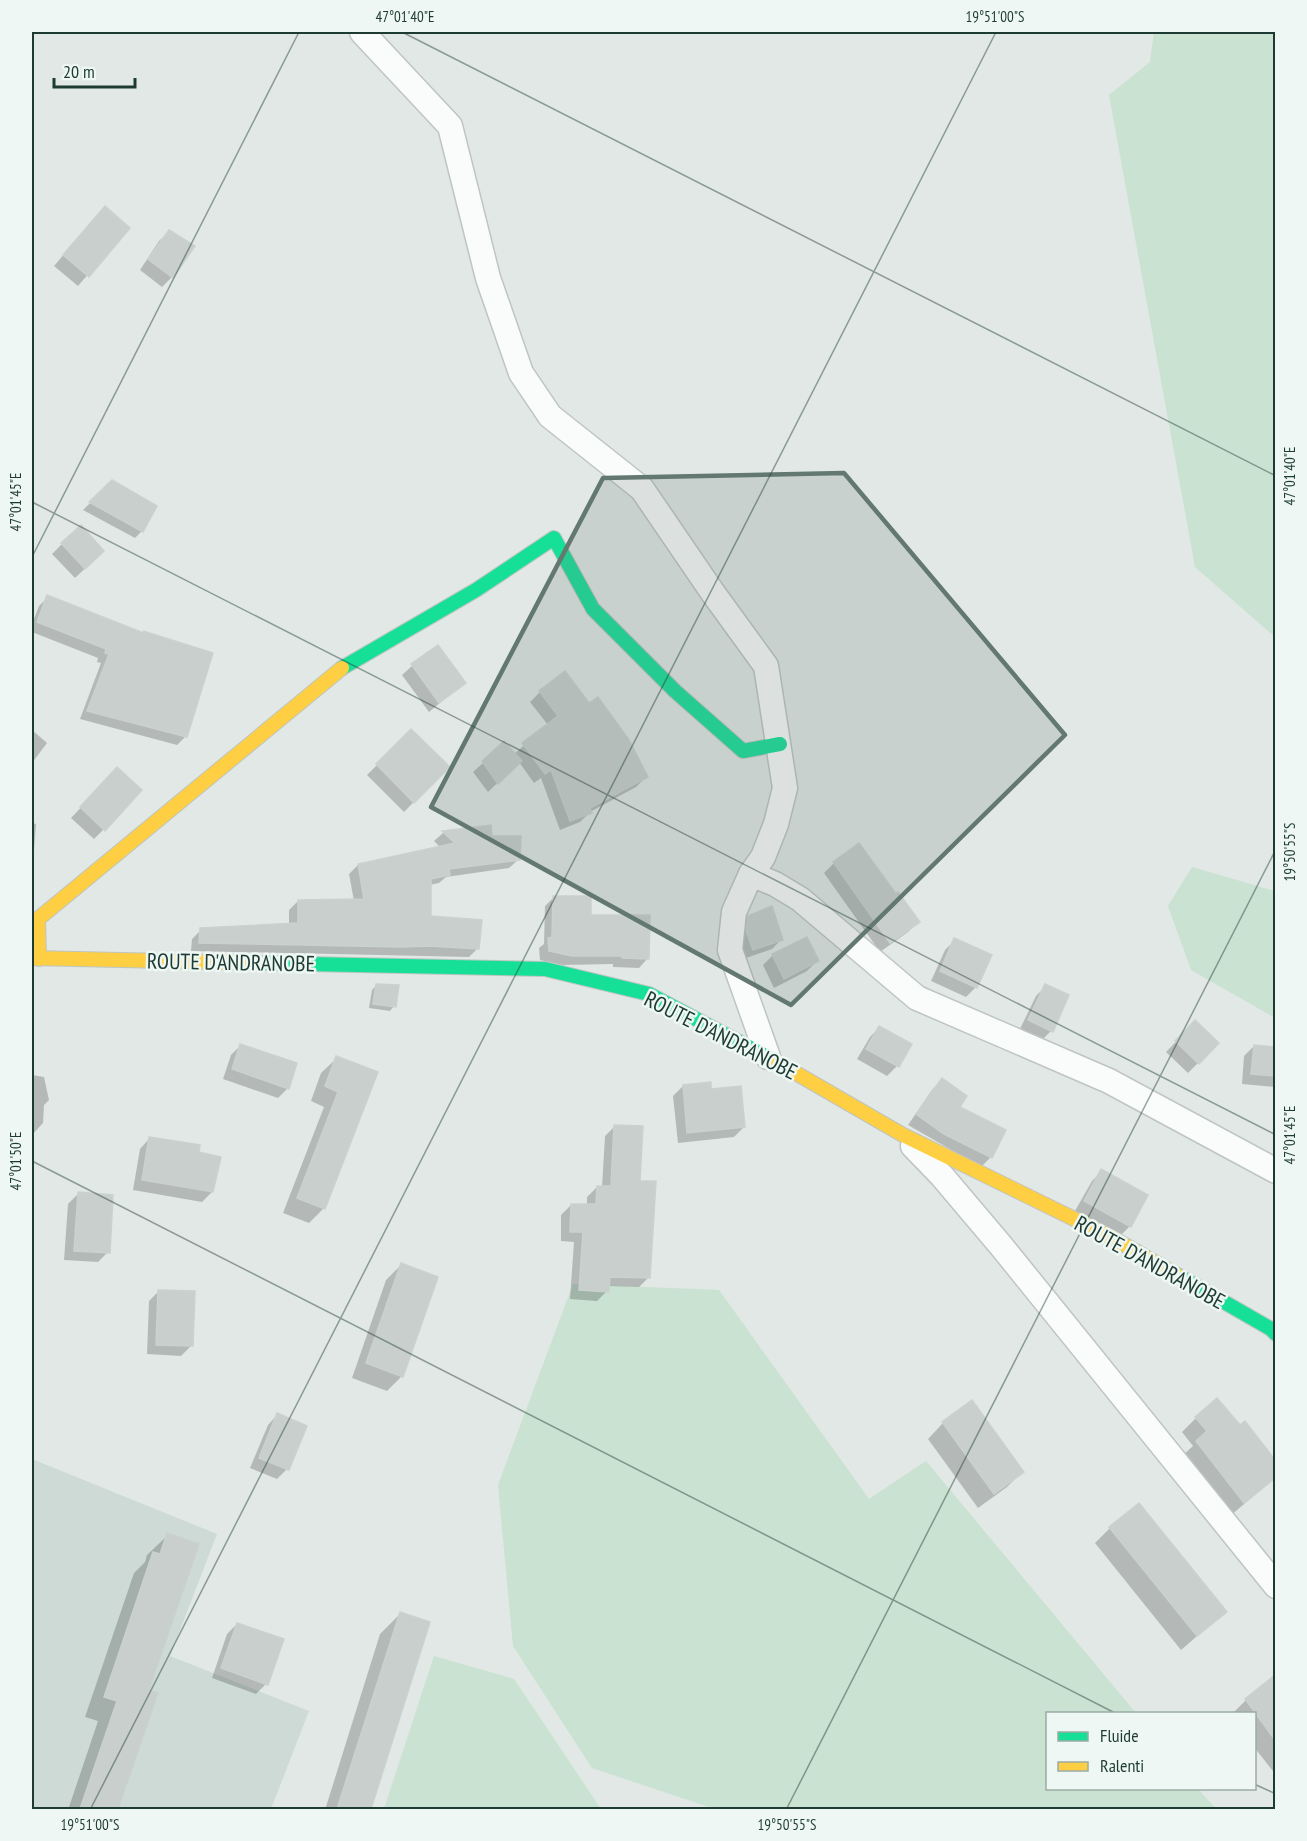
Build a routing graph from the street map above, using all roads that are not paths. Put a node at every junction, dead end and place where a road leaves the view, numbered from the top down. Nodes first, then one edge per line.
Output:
1 (362, 32) edge
2 (780, 744) junction
3 (751, 874) junction
4 (35, 958) edge
5 (768, 1057) junction
6 (903, 1135) junction
7 (1275, 1171) edge
8 (1275, 1334) edge
9 (1275, 1586) edge

1 - 2 street
2 - 3 street
2 - 4 street
3 - 5 street
3 - 7 street
4 - 5 street, ROUTE D'ANDRANOBE
5 - 6 street, ROUTE D'ANDRANOBE
6 - 8 street, ROUTE D'ANDRANOBE
6 - 9 street

